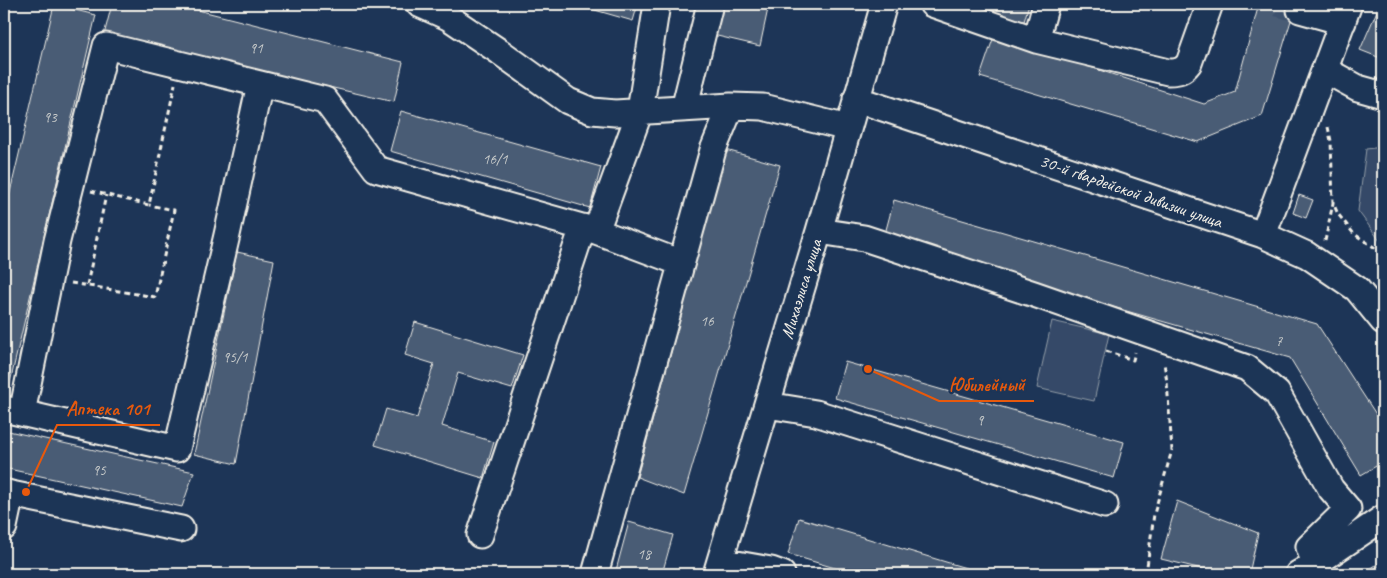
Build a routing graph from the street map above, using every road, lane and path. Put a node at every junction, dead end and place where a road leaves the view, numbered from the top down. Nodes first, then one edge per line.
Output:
1 (419, 4) edge
2 (657, 4) edge
3 (710, 4) edge
4 (884, 4) edge
5 (932, 4) edge
6 (1046, 4) edge
7 (1210, 4) edge
8 (1300, 10) tunnel mouth
9 (1346, 13) edge
10 (1036, 40) junction
11 (179, 64) junction
12 (1325, 70) junction
13 (260, 84) junction
14 (1383, 95) edge
15 (856, 99) junction
16 (731, 106) junction
17 (684, 109) junction
18 (640, 111) junction
19 (1327, 123) dead end
20 (848, 128) junction
21 (71, 186) junction
22 (106, 195) junction
23 (149, 205) junction
24 (589, 229) junction
25 (819, 231) junction
26 (1263, 235) junction
27 (1383, 253) edge
28 (681, 263) junction
29 (50, 280) junction
30 (87, 284) junction
31 (1383, 321) edge
32 (1159, 337) junction
33 (767, 405) junction
34 (13, 411) edge
35 (7, 493) edge
36 (1105, 505) dead end
37 (1383, 518) edge
38 (4, 527) edge
39 (181, 529) dead end
40 (480, 535) dead end
41 (718, 568) edge
42 (1307, 569) edge
43 (595, 574) edge
44 (782, 574) edge
45 (1146, 574) edge

1 - 18 street
2 - 18 street
3 - 17 street
4 - 15 street, Михаэлиса улица
5 - 10 street
6 - 10 street
7 - 10 street
8 - 9 street
9 - 12 street
11 - 13 street
11 - 21 street
11 - 23 path
12 - 14 street
12 - 26 street
13 - 24 street
13 - 34 street
15 - 20 street, Михаэлиса улица
15 - 26 street, 30-й гвардейской дивизии улица
16 - 17 street
16 - 20 street
16 - 28 street
17 - 18 street
18 - 24 street
19 - 27 path
20 - 25 street, Михаэлиса улица
21 - 22 path
21 - 29 street
22 - 23 path
22 - 30 path
23 - 30 path
24 - 28 street
24 - 40 street
25 - 32 street
25 - 33 street, Михаэлиса улица
26 - 31 street, 30-й гвардейской дивизии улица
28 - 43 street
29 - 30 path
29 - 34 street
32 - 42 street
32 - 45 path
33 - 36 street
33 - 41 street, Михаэлиса улица
35 - 38 street
35 - 39 street
37 - 42 street
41 - 44 street

